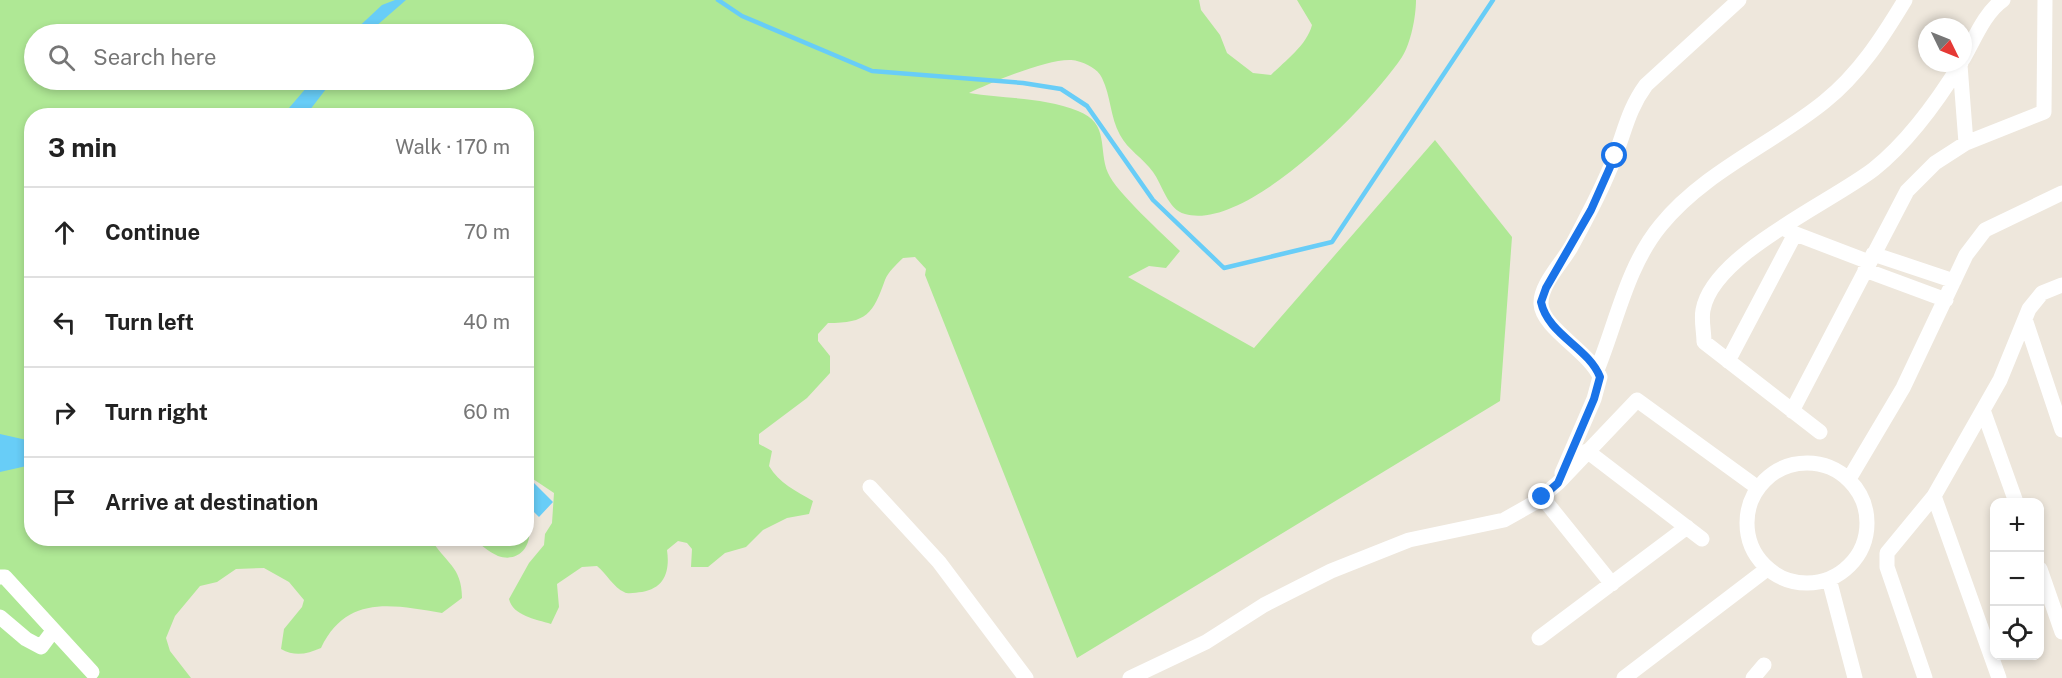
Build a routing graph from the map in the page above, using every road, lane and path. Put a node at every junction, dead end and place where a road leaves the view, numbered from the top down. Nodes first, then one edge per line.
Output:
1 (1739, 0) edge
2 (1905, 0) edge
3 (2003, 0) edge
4 (2045, 0) edge
5 (1972, 43) edge
6 (1955, 72) edge
7 (1962, 72) edge
8 (1966, 143) junction
9 (2062, 193) edge
10 (1788, 231) junction
11 (1869, 262) junction
12 (1954, 281) junction
13 (2062, 285) edge
14 (1946, 300) junction
15 (2025, 319) junction
16 (1728, 361) junction
17 (1597, 370) junction
18 (1983, 410) junction
19 (1792, 411) junction
20 (2062, 430) edge
21 (1820, 432) dead end
22 (1587, 451) junction
23 (1849, 479) junction
24 (1558, 483) junction
25 (870, 487) dead end
26 (1758, 488) junction
27 (1934, 496) junction
28 (1542, 497) junction
29 (2015, 498) edge
30 (1687, 527) junction
31 (1702, 539) dead end
32 (1767, 569) junction
33 (0, 577) edge
34 (1829, 579) junction
35 (2044, 580) edge
36 (1612, 584) junction
37 (0, 617) edge
38 (53, 631) junction
39 (2062, 632) edge
40 (1539, 638) dead end
41 (92, 672) dead end
42 (1026, 678) edge
43 (1130, 678) edge
44 (1624, 678) edge
45 (1753, 678) edge
46 (1768, 678) edge
47 (1855, 678) edge
48 (1925, 678) edge
49 (1999, 678) edge

1 - 17 street
2 - 17 street
3 - 5 street
4 - 8 street
6 - 10 street
7 - 8 street
8 - 11 street
9 - 12 street
10 - 11 street
10 - 16 street
10 - 16 street
11 - 12 street
11 - 14 street
11 - 19 street
12 - 14 street
13 - 15 street
14 - 23 street
15 - 18 street
15 - 20 street
16 - 19 street
17 - 24 street
18 - 27 street
18 - 29 street
19 - 21 street
22 - 24 street
22 - 26 street
22 - 30 street
23 - 26 street
23 - 34 street
24 - 28 street
25 - 42 street
26 - 32 street
27 - 48 street
27 - 49 street
28 - 36 street
28 - 43 street
30 - 31 street
30 - 36 street
32 - 34 street
32 - 44 street
33 - 38 street
34 - 47 street
35 - 39 street
36 - 40 street
37 - 38 street
38 - 41 street
45 - 46 street

